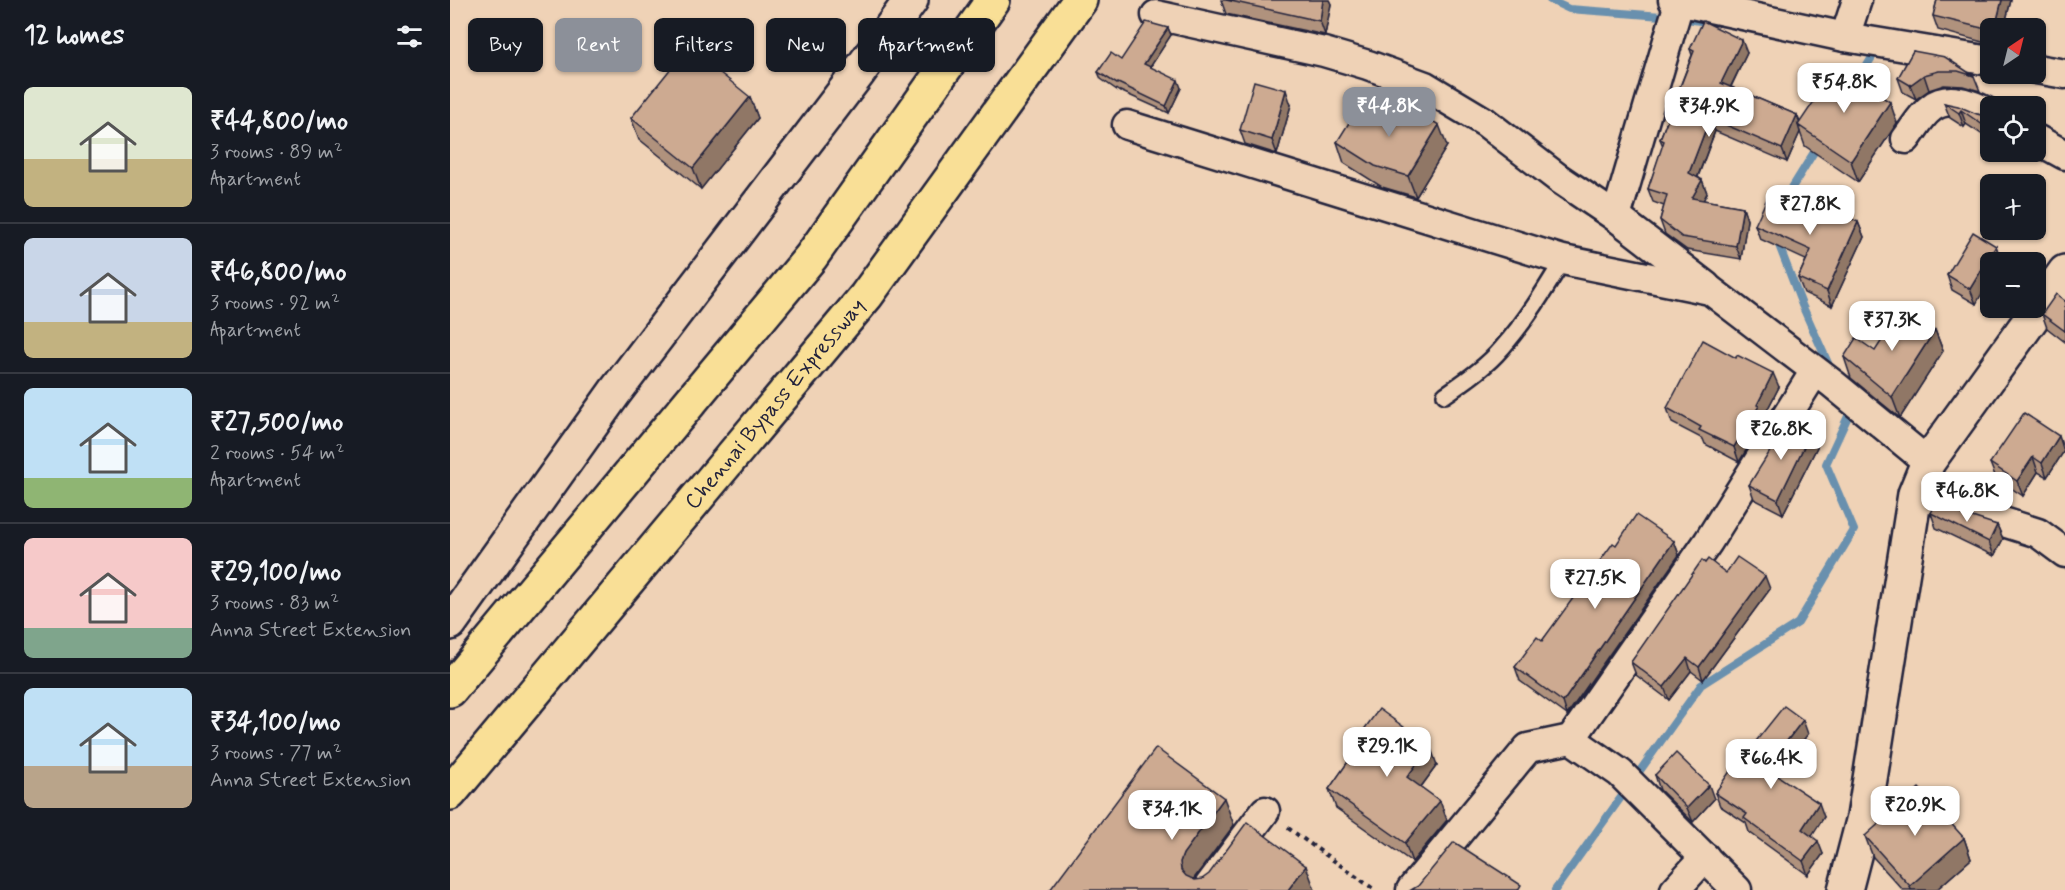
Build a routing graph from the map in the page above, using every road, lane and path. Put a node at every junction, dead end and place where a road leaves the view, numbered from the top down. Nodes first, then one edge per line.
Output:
1 (911, 0) edge
2 (993, 0) edge
3 (1080, 0) edge
4 (1857, 0) edge
5 (1676, 1) edge
6 (1156, 15) dead end
7 (1845, 37) junction
8 (1980, 59) edge
9 (2046, 71) edge
10 (2065, 74) edge
11 (1980, 108) edge
12 (1127, 125) dead end
13 (1906, 139) dead end
14 (2046, 145) edge
15 (2065, 155) edge
16 (1616, 217) junction
17 (1563, 260) junction
18 (2065, 272) edge
19 (1710, 290) junction
20 (1815, 371) junction
21 (1445, 395) dead end
22 (1928, 462) junction
23 (1915, 494) junction
24 (2065, 553) edge
25 (450, 622) edge
26 (450, 690) edge
27 (1571, 739) junction
28 (450, 793) edge
29 (1265, 811) joint
30 (1705, 857) junction
31 (1206, 890) edge
32 (1376, 890) edge
33 (1411, 890) edge
34 (1676, 890) edge
35 (1737, 890) edge
36 (1845, 890) edge

1 - 25 street
2 - 26 highway
3 - 28 highway, Chennai Bypass Expressway
4 - 7 street
5 - 7 street
5 - 16 street
6 - 16 street
7 - 8 street
9 - 10 street
11 - 13 street
12 - 17 street
14 - 15 street
16 - 19 street
17 - 19 street
17 - 21 lane
18 - 22 street
19 - 20 street
20 - 22 street
20 - 27 street
22 - 23 street
23 - 24 street
23 - 36 street
27 - 30 street
27 - 33 street
29 - 31 street
29 - 32 path
30 - 34 street
30 - 35 street

